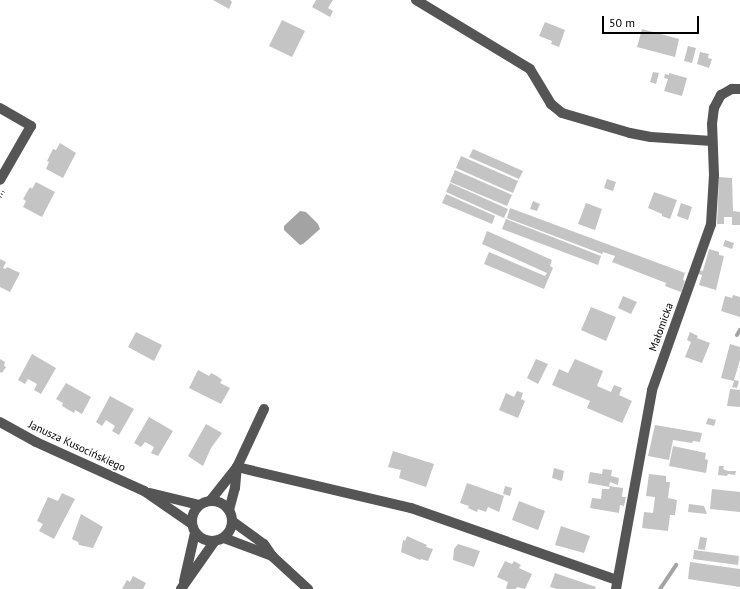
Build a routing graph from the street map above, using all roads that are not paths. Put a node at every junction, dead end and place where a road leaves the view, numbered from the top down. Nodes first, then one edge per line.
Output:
1 (416, 0) edge
2 (740, 89) edge
3 (0, 108) edge
4 (712, 141) junction
5 (0, 180) edge
6 (264, 409) dead end
7 (0, 422) edge
8 (237, 467) junction
9 (144, 491) junction
10 (210, 501) junction
11 (199, 505) junction
12 (229, 510) junction
13 (232, 521) junction
14 (193, 529) junction
15 (219, 540) junction
16 (272, 556) junction
17 (617, 585) edge
18 (182, 588) edge
19 (308, 589) edge

1 - 4 street
2 - 4 street, Małomicka
3 - 5 street
4 - 17 street, Małomicka
6 - 8 street
7 - 9 street, Janusza Kusocińskiego
8 - 10 street
8 - 12 street
8 - 17 street
9 - 11 street, Janusza Kusocińskiego
9 - 14 street, Janusza Kusocińskiego
10 - 11 street
10 - 12 street
11 - 14 street
12 - 13 street
13 - 15 street
13 - 16 street
14 - 15 street
14 - 18 street
15 - 16 street
15 - 18 street
16 - 19 street

